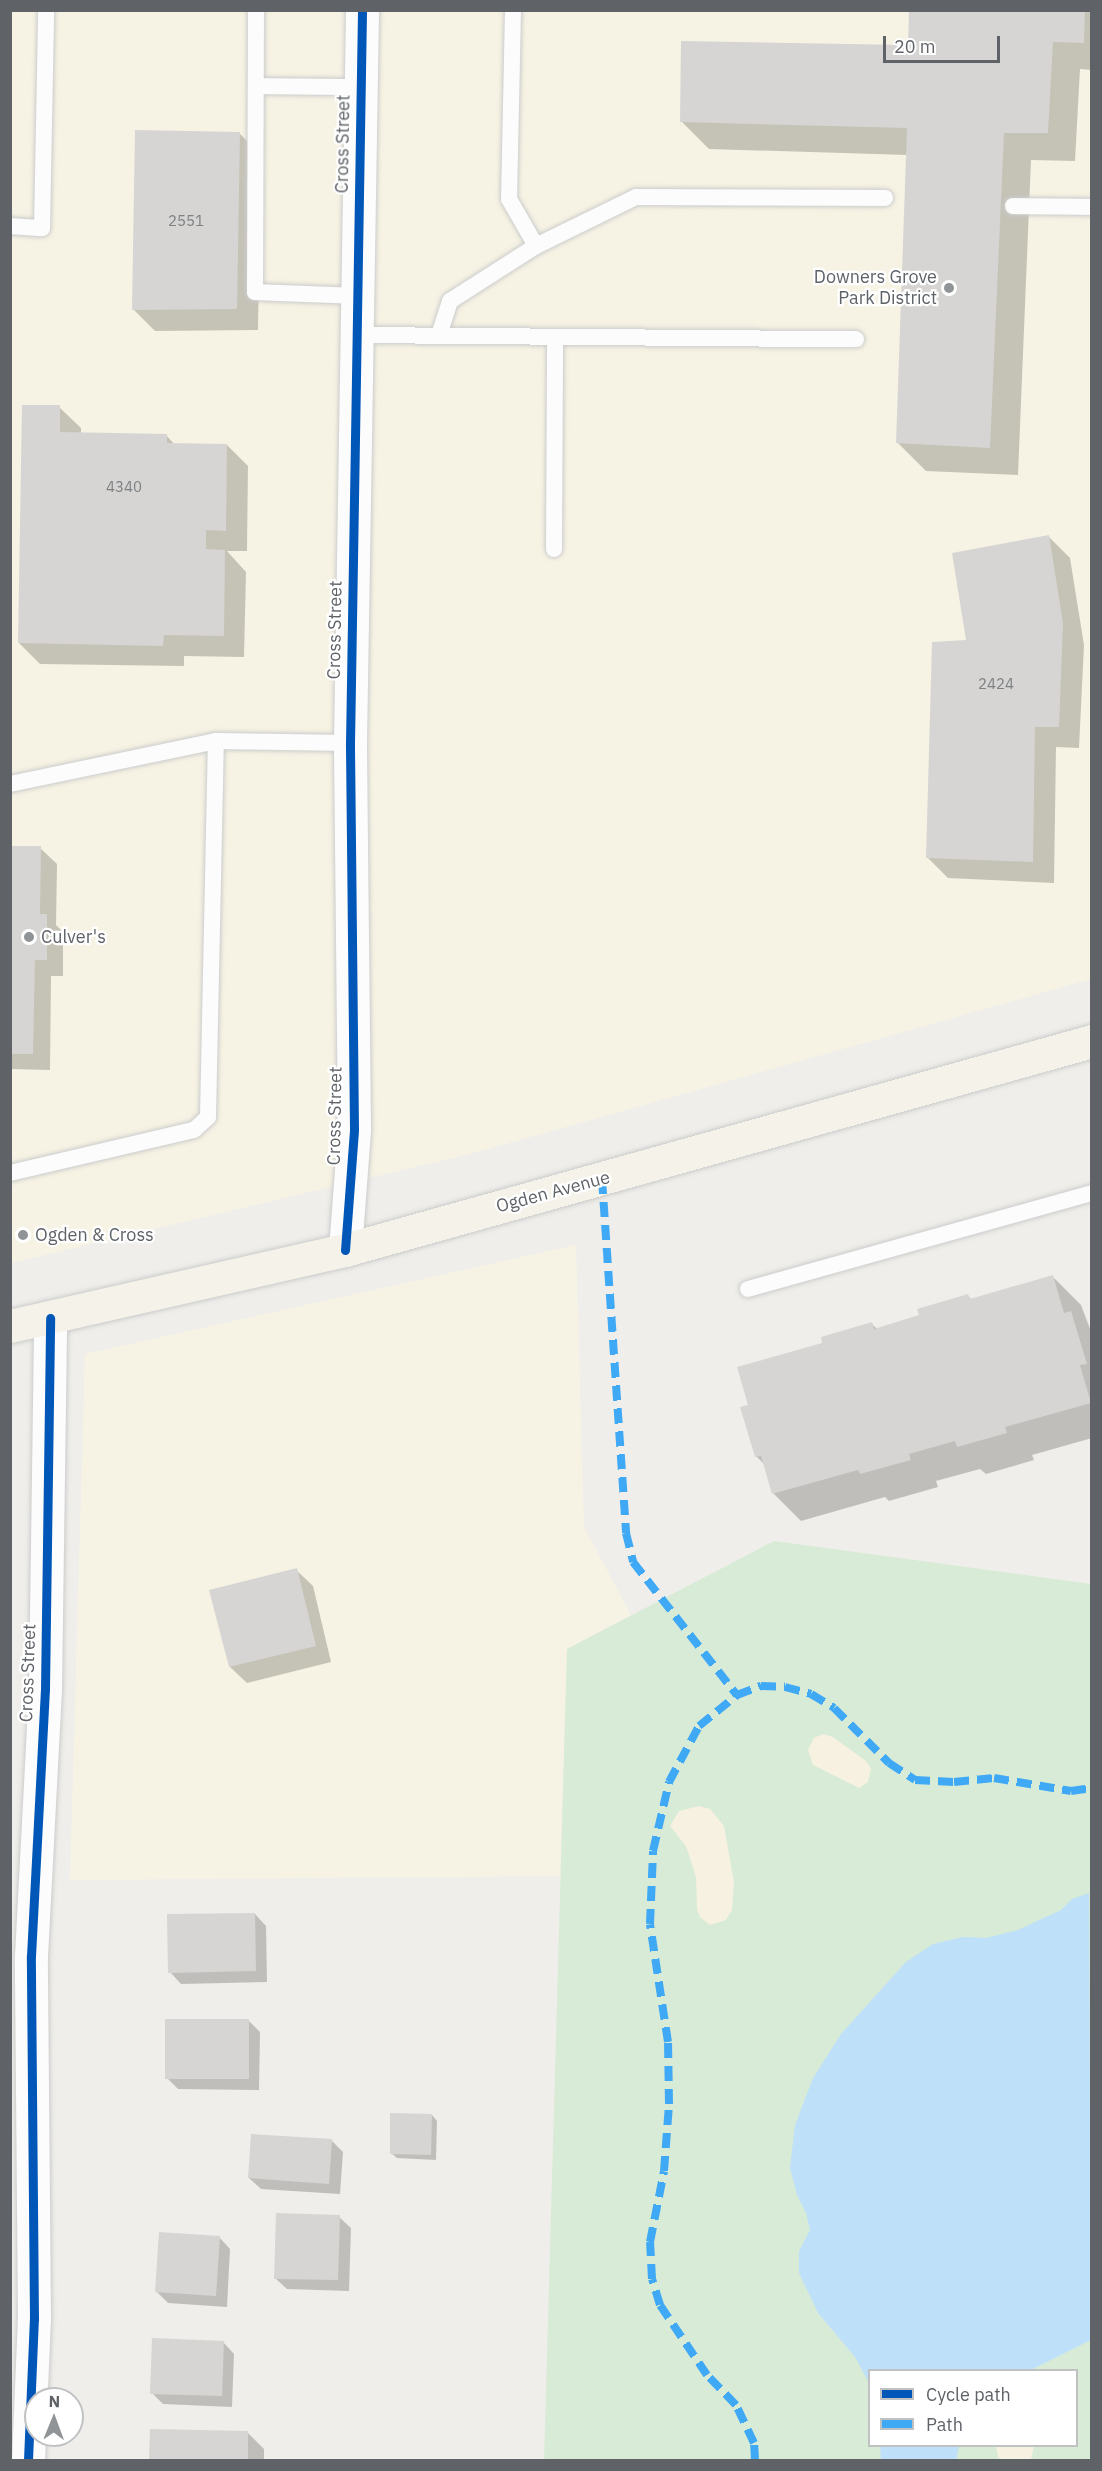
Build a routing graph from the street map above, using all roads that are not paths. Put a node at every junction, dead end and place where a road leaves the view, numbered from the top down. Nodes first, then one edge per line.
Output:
1 (46, 10) edge
2 (256, 10) edge
3 (362, 10) edge
4 (513, 10) edge
5 (256, 86) junction
6 (360, 87) junction
7 (885, 198) dead end
8 (1013, 206) dead end
9 (1092, 207) edge
10 (10, 226) edge
11 (536, 246) junction
12 (357, 296) junction
13 (357, 335) junction
14 (440, 335) junction
15 (555, 337) junction
16 (856, 339) dead end
17 (554, 549) dead end
18 (216, 741) junction
19 (350, 743) junction
20 (10, 784) edge
21 (1092, 1041) edge
22 (10, 1173) edge
23 (1092, 1193) edge
24 (345, 1250) junction
25 (748, 1289) dead end
26 (50, 1317) junction
27 (10, 1326) edge
28 (27, 2460) edge

1 - 10 lane
2 - 5 lane
3 - 6 street, Cross Street
4 - 11 lane
5 - 6 lane
5 - 12 lane
6 - 12 street, Cross Street
7 - 11 lane
8 - 9 lane
11 - 14 lane
12 - 13 street, Cross Street
13 - 14 lane
13 - 19 street, Cross Street
14 - 15 lane
15 - 16 lane
15 - 17 lane
18 - 19 lane
18 - 20 lane
18 - 22 lane
19 - 24 street, Cross Street
21 - 24 main road, Ogden Avenue
23 - 25 lane
24 - 26 main road, Ogden Avenue
26 - 27 main road, Ogden Avenue
26 - 28 street, Cross Street

